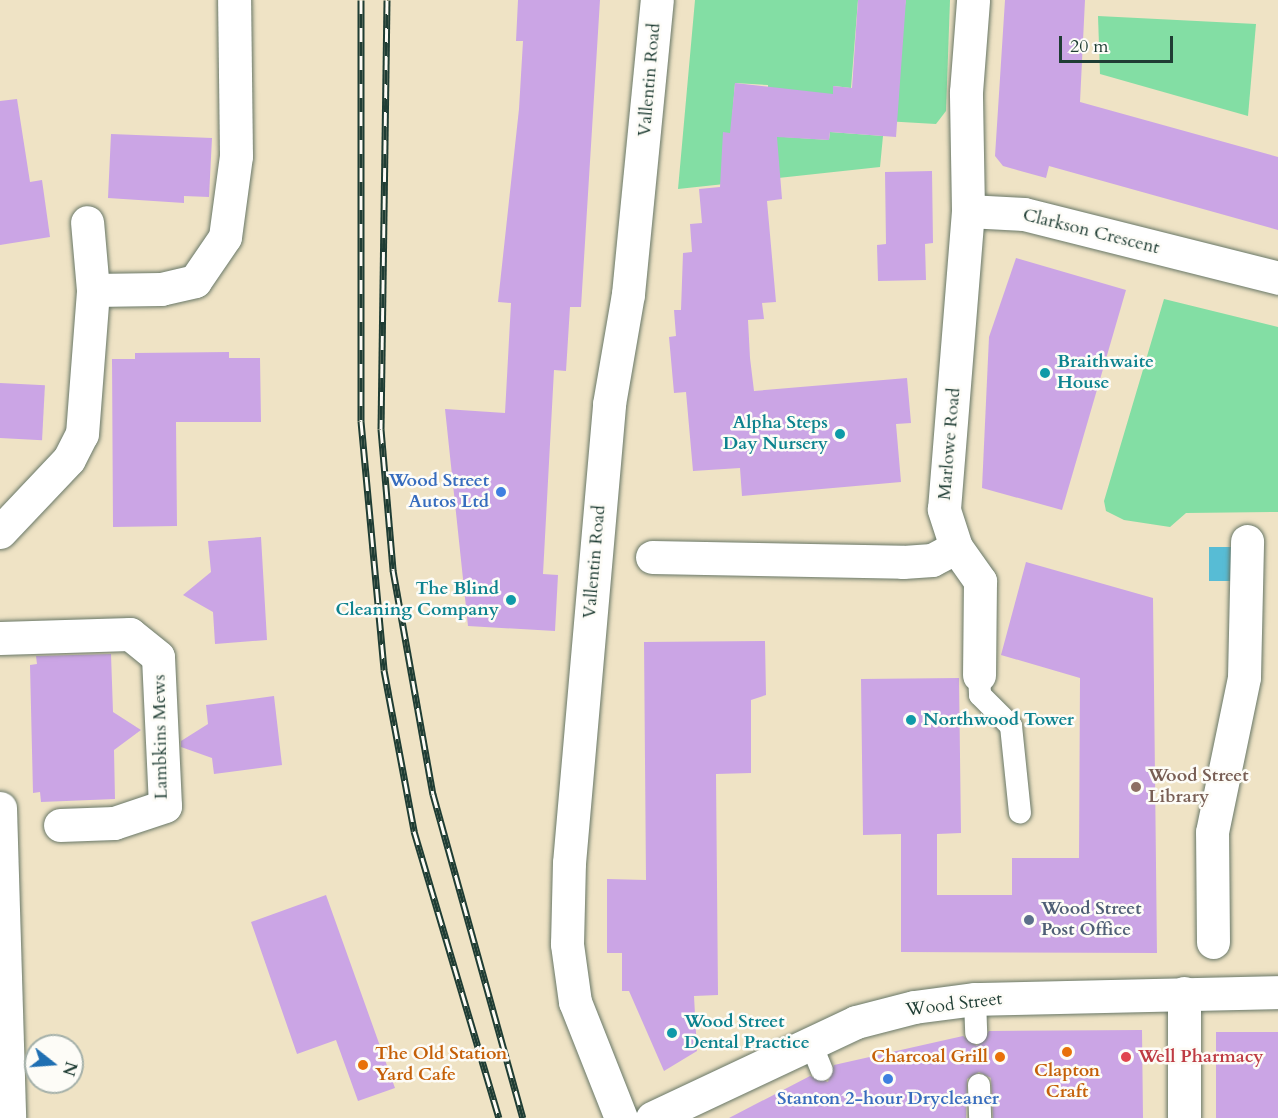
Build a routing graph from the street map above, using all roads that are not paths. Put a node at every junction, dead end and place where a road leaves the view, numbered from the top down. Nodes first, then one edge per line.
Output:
1 (234, 0) edge
2 (657, 0) edge
3 (973, 0) edge
4 (968, 211) junction
5 (87, 222) dead end
6 (1278, 278) edge
7 (93, 290) junction
8 (0, 532) edge
9 (1247, 541) dead end
10 (956, 547) junction
11 (652, 557) dead end
12 (0, 638) edge
13 (979, 675) joint
14 (0, 808) edge
15 (1020, 813) dead end
16 (60, 825) dead end
17 (1213, 942) dead end
18 (1278, 992) edge
19 (1184, 993) junction
20 (975, 999) junction
21 (976, 1033) dead end
22 (4, 1069) edge
23 (979, 1085) dead end
24 (668, 1114) edge
25 (9, 1118) edge
26 (621, 1118) edge
27 (980, 1118) edge
28 (1184, 1118) edge

1 - 7 street
2 - 26 street, Vallentin Road
3 - 4 street
4 - 6 street, Clarkson Crescent
4 - 10 street, Marlowe Road
5 - 7 street
7 - 8 street
9 - 17 street
10 - 11 street
10 - 13 street, Marlowe Road
12 - 16 street, Lambkins Mews
13 - 15 lane
14 - 22 street
18 - 19 street, Wood Street
19 - 20 street, Wood Street
19 - 28 street
20 - 21 lane
20 - 24 street, Wood Street
22 - 25 street
23 - 27 lane

